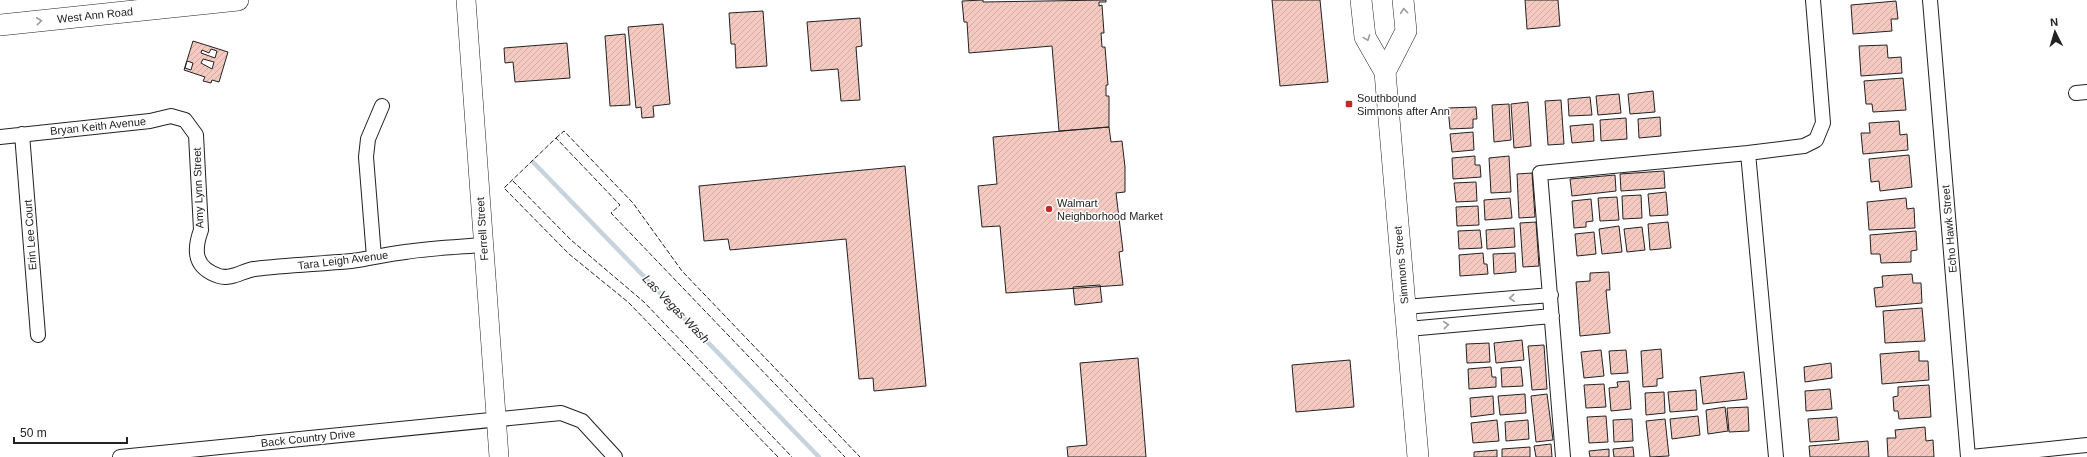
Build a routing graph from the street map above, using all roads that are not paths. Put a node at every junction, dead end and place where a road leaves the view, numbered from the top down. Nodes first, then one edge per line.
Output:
1 (238, 0) edge
2 (466, 0) edge
3 (1361, 0) edge
4 (1403, 0) edge
5 (1812, 0) edge
6 (1930, 0) edge
7 (0, 25) edge
8 (1385, 72) junction
9 (382, 106) dead end
10 (191, 127) joint
11 (22, 134) junction
12 (0, 137) edge
13 (1748, 153) junction
14 (483, 245) junction
15 (374, 257) junction
16 (206, 270) joint
17 (1551, 295) junction
18 (1405, 307) junction
19 (1552, 316) junction
20 (1408, 329) junction
21 (38, 335) dead end
22 (496, 419) junction
23 (2087, 445) edge
24 (254, 450) edge
25 (120, 457) edge
26 (499, 457) edge
27 (615, 457) edge
28 (1418, 457) edge
29 (1563, 457) edge
30 (1776, 457) edge
31 (1968, 457) edge
32 (1972, 457) edge

7 -> 1 main road, West Ann Road
2 - 14 street, Ferrell Street
3 -> 8 main road, Simmons Street
8 -> 4 main road
5 - 13 street
6 - 31 street, Echo Hawk Street
8 - 18 main road, Simmons Street
9 - 15 street
10 - 11 street, Bryan Keith Avenue
10 - 16 street, Amy Lynn Street
11 - 12 street, Bryan Keith Avenue
11 - 21 street, Erin Lee Court
13 - 17 street
13 - 30 street
14 - 15 street, Tara Leigh Avenue
14 - 22 street, Ferrell Street
15 - 16 street, Tara Leigh Avenue
17 -> 18 street
17 - 19 street
18 - 20 main road, Simmons Street
20 -> 19 street
19 - 29 street
20 - 28 main road, Simmons Street
22 - 24 street, Back Country Drive
22 - 26 street, Ferrell Street
22 - 27 street, Back Country Drive
23 - 32 street
24 - 25 street, Back Country Drive

